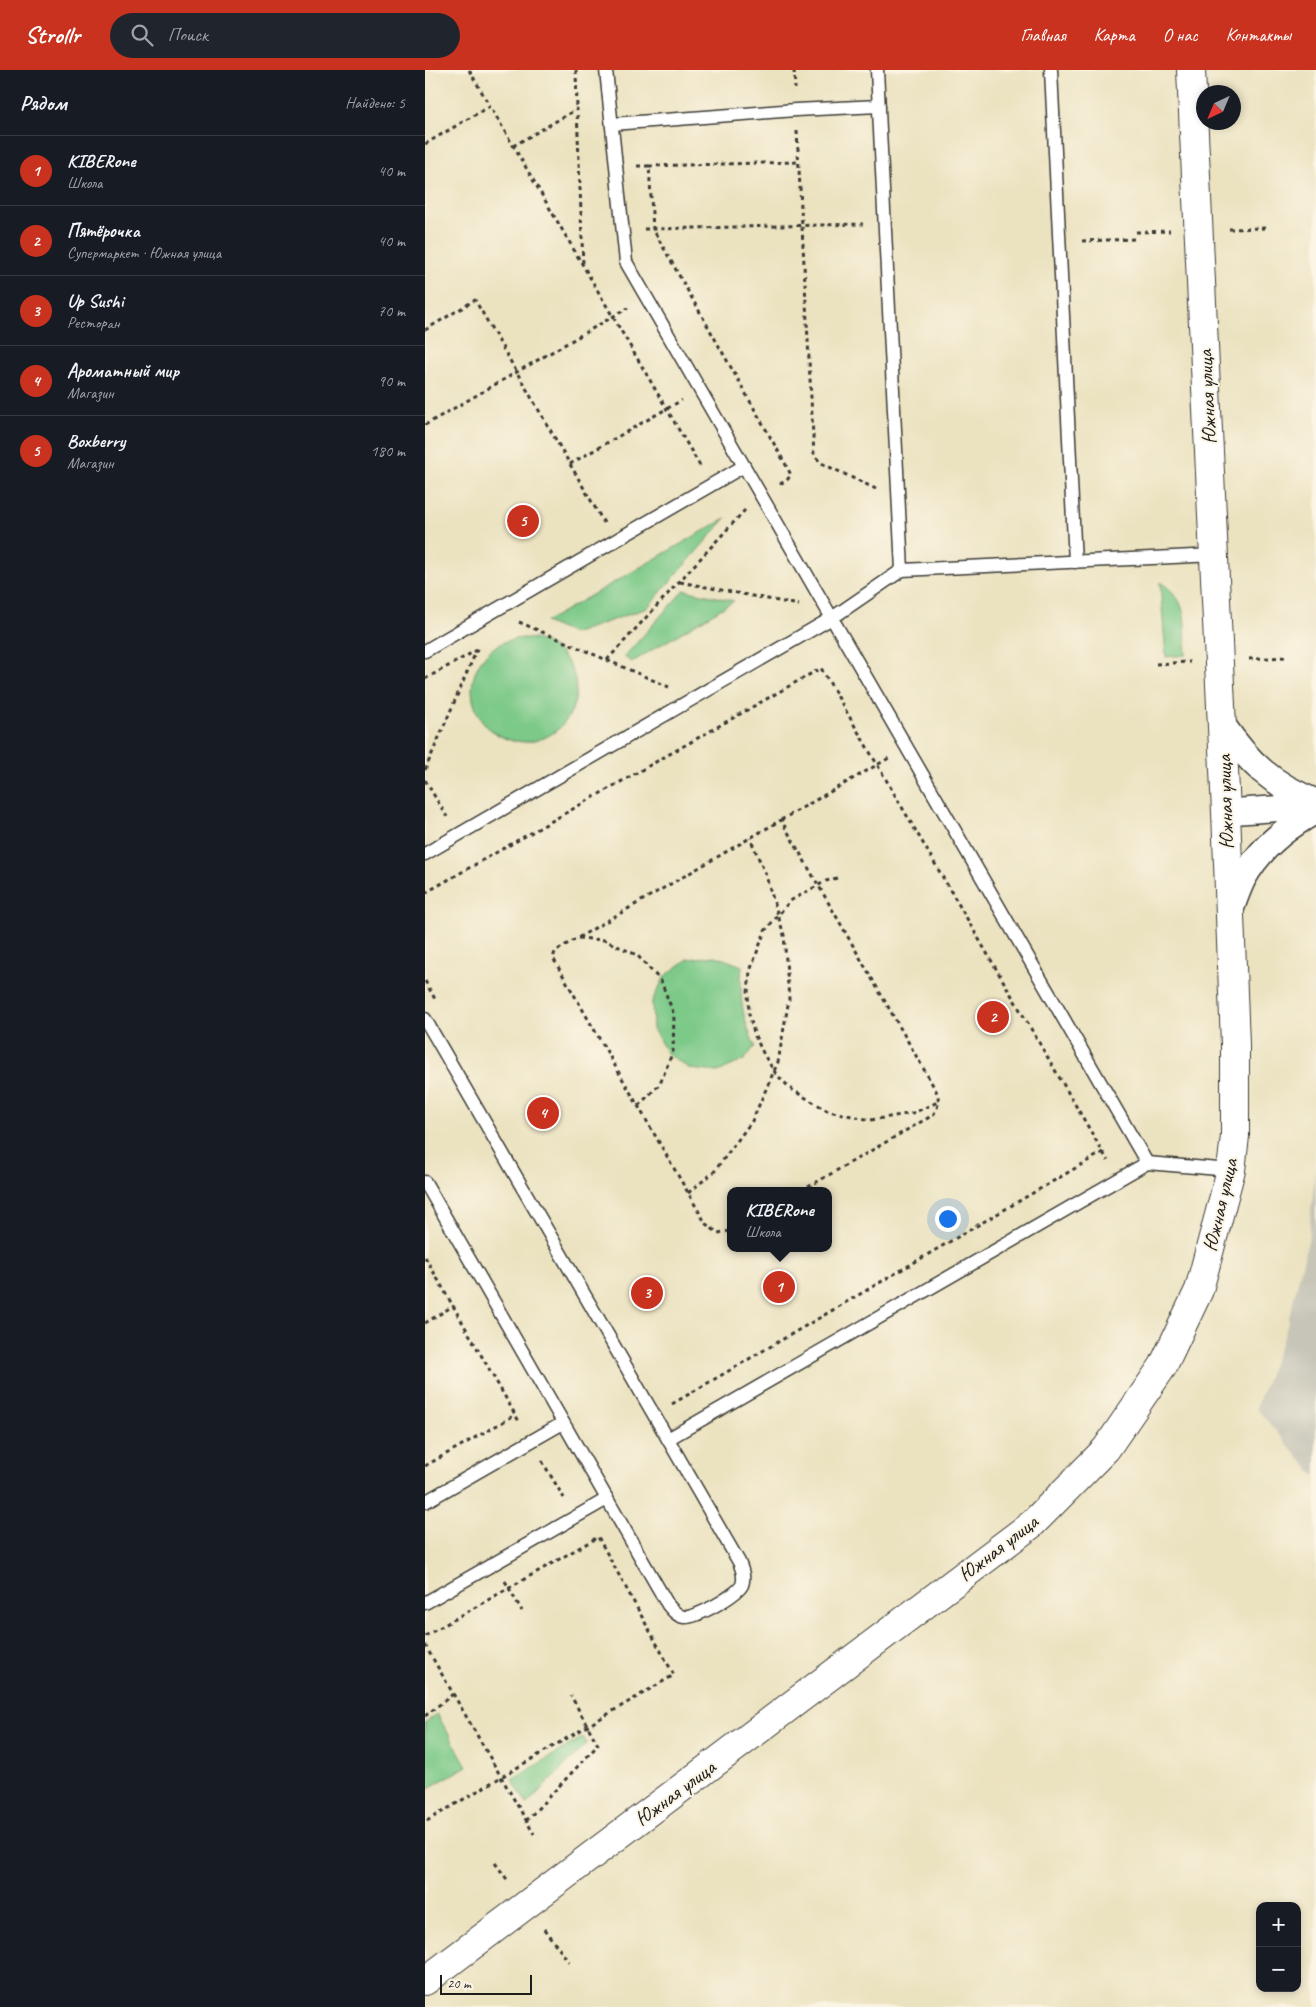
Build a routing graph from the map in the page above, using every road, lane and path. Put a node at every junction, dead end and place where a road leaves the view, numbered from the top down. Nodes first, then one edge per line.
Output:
1 (469, 70) edge
2 (576, 70) edge
3 (606, 70) edge
4 (794, 70) edge
5 (877, 70) edge
6 (1051, 70) edge
7 (1191, 70) edge
8 (490, 106) junction
9 (879, 106) junction
10 (577, 109) junction
11 (796, 110) junction
12 (612, 124) junction
13 (425, 144) edge
14 (513, 146) junction
15 (798, 162) junction
16 (885, 222) junction
17 (802, 226) junction
18 (623, 229) junction
19 (1136, 239) dead end
20 (1059, 242) junction
21 (583, 266) junction
22 (646, 297) junction
23 (613, 316) junction
24 (425, 330) edge
25 (517, 372) junction
26 (700, 390) junction
27 (666, 409) junction
28 (425, 425) edge
29 (570, 464) junction
30 (744, 466) junction
31 (711, 486) junction
32 (899, 500) junction
33 (615, 541) junction
34 (1215, 555) junction
35 (1075, 562) junction
36 (902, 570) junction
37 (679, 582) dead end
38 (494, 611) junction
39 (830, 614) junction
40 (425, 650) edge
41 (477, 650) junction
42 (425, 679) edge
43 (694, 698) junction
44 (1222, 724) junction
45 (425, 770) edge
46 (868, 770) dead end
47 (425, 780) edge
48 (1316, 802) edge
49 (1316, 806) edge
50 (1316, 811) edge
51 (1226, 812) junction
52 (781, 820) junction
53 (457, 835) junction
54 (750, 838) junction
55 (425, 854) edge
56 (837, 878) dead end
57 (818, 885) junction
58 (425, 893) edge
59 (1229, 914) junction
60 (778, 916) junction
61 (577, 938) junction
62 (425, 1019) edge
63 (774, 1071) junction
64 (939, 1102) junction
65 (638, 1106) junction
66 (1103, 1152) junction
67 (1147, 1162) junction
68 (1111, 1166) dead end
69 (1231, 1170) junction
70 (425, 1182) edge
71 (808, 1187) edge
72 (688, 1193) junction
73 (727, 1232) edge
74 (425, 1257) edge
75 (453, 1306) junction
76 (425, 1323) edge
77 (515, 1415) junction
78 (654, 1415) junction
79 (563, 1423) junction
80 (668, 1439) junction
81 (531, 1441) junction
82 (425, 1466) edge
83 (607, 1499) junction
84 (425, 1502) edge
85 (575, 1517) junction
86 (589, 1542) junction
87 (495, 1562) junction
88 (509, 1588) junction
89 (425, 1603) edge
90 (521, 1611) dead end
91 (425, 1636) edge
92 (425, 1645) edge
93 (453, 1694) junction
94 (571, 1696) dead end
95 (425, 1716) edge
96 (587, 1726) junction
97 (501, 1777) junction
98 (526, 1821) junction
99 (425, 1822) edge
100 (534, 1834) dead end
101 (425, 1981) edge

1 - 8 path
2 - 10 path
3 - 12 lane
4 - 11 path
5 - 9 lane
6 - 20 lane
7 - 34 street, Южная улица
8 - 13 path
8 - 14 path
9 - 11 lane
9 - 16 lane
10 - 14 path
10 - 21 path
11 - 12 lane
11 - 15 path
12 - 18 lane
14 - 21 path
15 - 17 path
15 - 18 path
16 - 17 path
16 - 32 lane
17 - 32 path
18 - 22 lane
19 - 20 path
20 - 35 lane
21 - 23 path
22 - 23 path
22 - 26 lane
23 - 25 path
23 - 27 path
24 - 25 path
25 - 28 path
25 - 29 path
26 - 27 path
26 - 30 lane
27 - 29 path
27 - 31 path
29 - 33 path
30 - 31 lane
30 - 39 lane
31 - 33 lane
32 - 36 lane
33 - 38 lane
34 - 35 lane
34 - 44 street, Южная улица
35 - 36 lane
36 - 39 lane
37 - 39 path
38 - 40 lane
38 - 41 path
38 - 43 path
39 - 43 lane
39 - 67 lane
41 - 42 path
41 - 45 path
43 - 53 lane
44 - 48 street
44 - 51 street, Южная улица
46 - 52 path
47 - 53 path
49 - 51 street
50 - 59 street
51 - 59 street, Южная улица
52 - 54 path
52 - 57 path
53 - 55 lane
54 - 60 path
54 - 61 path
56 - 57 path
57 - 60 path
57 - 64 path
58 - 66 path
59 - 69 street, Южная улица
60 - 63 path
60 - 63 path
61 - 65 path
61 - 65 path
62 - 78 lane
63 - 64 path
63 - 72 path
64 - 71 path
65 - 72 path
66 - 68 path
66 - 78 path
67 - 69 lane
67 - 80 lane
69 - 101 street, Южная улица
70 - 79 lane
72 - 73 path
74 - 75 path
75 - 76 path
75 - 77 path
77 - 81 path
77 - 82 path
78 - 80 lane
79 - 81 lane
79 - 83 lane
80 - 83 lane
81 - 84 lane
81 - 85 path
83 - 85 lane
85 - 86 path
85 - 87 lane
86 - 88 path
86 - 96 path
87 - 88 path
87 - 89 lane
88 - 90 path
88 - 91 path
92 - 93 path
93 - 95 path
93 - 97 path
94 - 96 path
96 - 97 path
96 - 98 path
97 - 98 path
97 - 99 path
98 - 100 path

